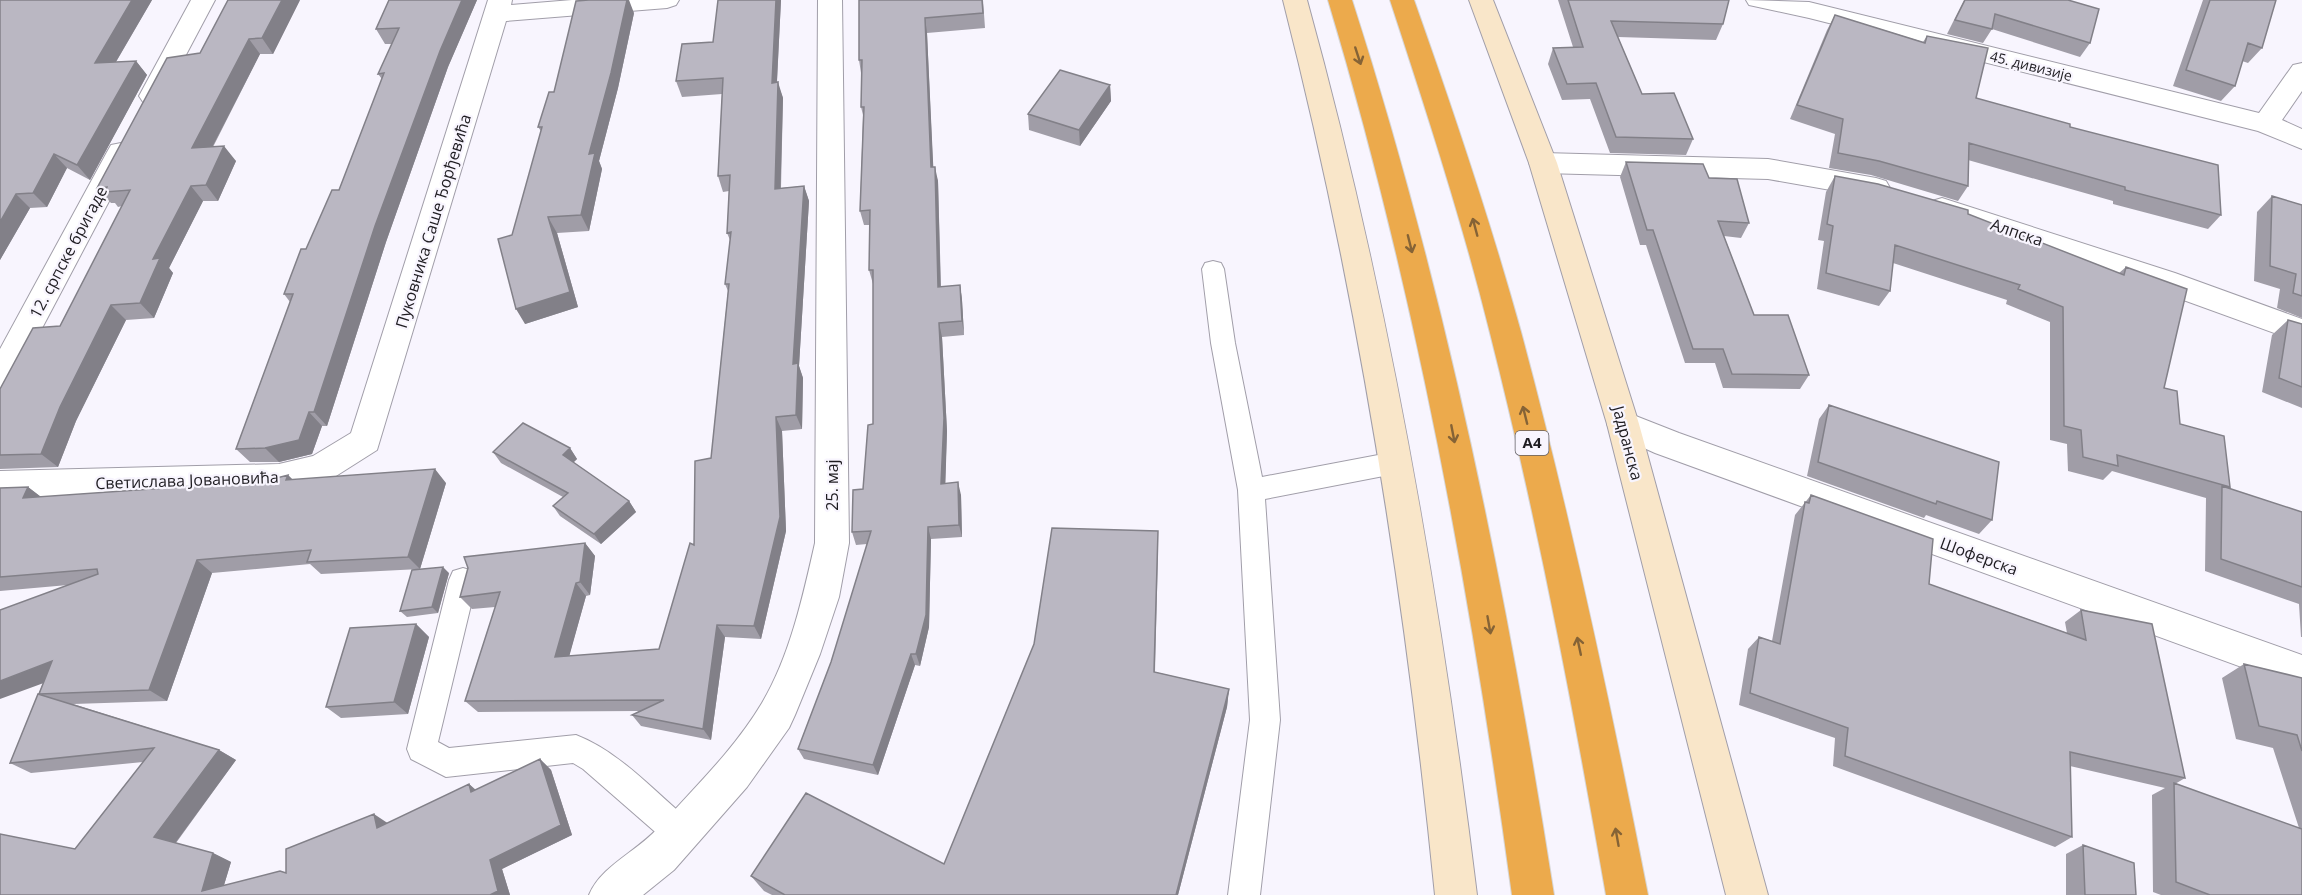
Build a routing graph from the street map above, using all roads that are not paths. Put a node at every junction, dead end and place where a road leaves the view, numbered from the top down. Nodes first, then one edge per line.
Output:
1 (203, 0) edge
2 (667, 0) edge
3 (830, 0) edge
4 (1295, 0) edge
5 (1340, 0) edge
6 (1402, 0) edge
7 (1481, 0) edge
8 (1758, 0) edge
9 (1814, 5) edge
10 (498, 7) edge
11 (2302, 71) edge
12 (2266, 124) junction
13 (2302, 140) edge
14 (1543, 163) junction
15 (1213, 269) dead end
16 (2302, 331) edge
17 (0, 378) edge
18 (1623, 424) junction
19 (364, 441) joint
20 (1394, 463) junction
21 (0, 485) edge
22 (1251, 490) junction
23 (463, 580) edge
24 (2302, 672) edge
25 (680, 833) junction
26 (610, 895) edge
27 (1244, 895) edge
28 (1456, 895) edge
29 (1533, 895) edge
30 (1628, 895) edge
31 (1747, 895) edge

1 - 17 street, 12. српске бригаде
2 - 10 street
3 - 25 street, 25. мај
4 - 20 street
5 -> 29 highway
30 -> 6 highway, A4
7 - 14 street, Јадранска
8 - 9 street, 45. дивизије
9 - 12 street, 45. дивизије
10 - 19 street, Пуковника Саше Ђорђевића
11 - 12 street
12 - 13 street, 45. дивизије
14 - 16 street, Алпска
14 - 18 street, Јадранска
15 - 22 lane
18 - 24 street, Шоферска
18 - 31 street, Јадранска
19 - 21 street, Светислава Јовановића
20 - 22 lane
20 - 28 street
22 - 27 lane
23 - 25 lane
25 - 26 street, 25. мај

